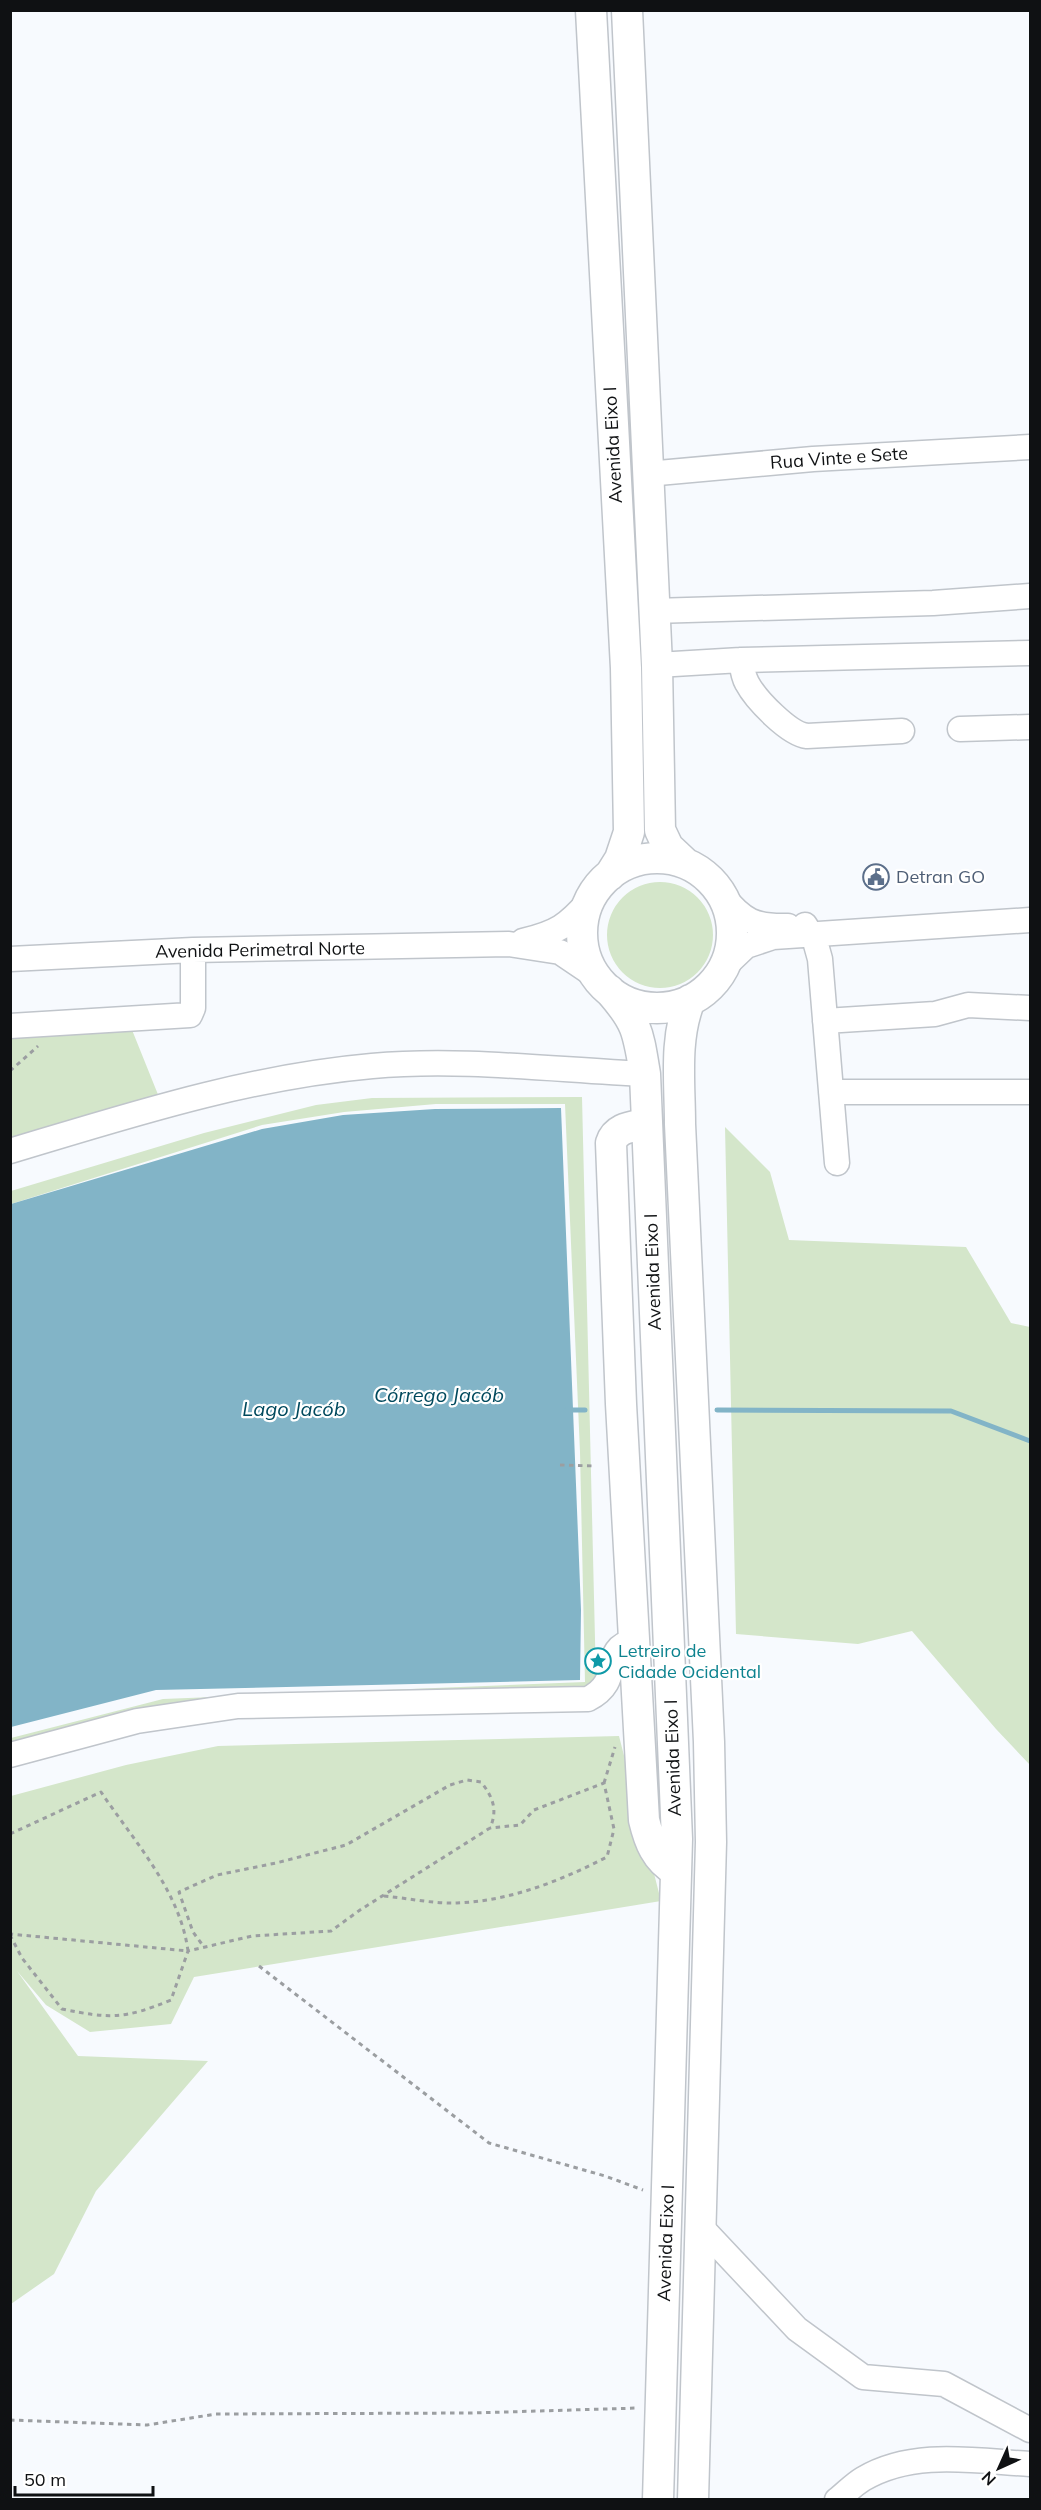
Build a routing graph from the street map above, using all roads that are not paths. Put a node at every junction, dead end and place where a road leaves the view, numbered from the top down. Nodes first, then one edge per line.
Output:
1 (591, 10) edge
2 (627, 10) edge
3 (1030, 447) edge
4 (647, 474) junction
5 (1030, 596) edge
6 (653, 611) junction
7 (1030, 653) edge
8 (741, 660) junction
9 (657, 665) junction
10 (1030, 727) edge
11 (960, 729) dead end
12 (902, 731) dead end
13 (685, 863) junction
14 (610, 874) junction
15 (723, 896) junction
16 (590, 900) junction
17 (1030, 920) edge
18 (808, 930) junction
19 (509, 944) junction
20 (193, 950) junction
21 (10, 959) edge
22 (724, 966) junction
23 (603, 983) junction
24 (690, 1000) junction
25 (1030, 1008) edge
26 (825, 1022) junction
27 (10, 1026) edge
28 (645, 1074) junction
29 (831, 1092) junction
30 (1030, 1092) edge
31 (646, 1124) junction
32 (10, 1151) edge
33 (837, 1163) dead end
34 (634, 1641) junction
35 (10, 1755) edge
36 (676, 1871) junction
37 (701, 2227) junction
38 (1030, 2430) edge
39 (1030, 2464) edge
40 (658, 2499) edge
41 (693, 2499) edge
42 (837, 2499) edge

1 - 14 main road, Avenida Eixo I
2 - 4 main road, Avenida Eixo I
3 - 4 street, Rua Vinte e Sete
4 - 6 main road, Avenida Eixo I
5 - 6 street
6 - 9 main road, Avenida Eixo I
7 - 8 street
8 - 9 street
8 - 12 street
9 - 13 main road, Avenida Eixo I
10 - 11 street
13 - 14 main road
13 - 15 main road
14 - 16 main road
15 - 18 street
15 - 22 main road
16 - 19 street, Avenida Perimetral Norte
16 - 23 main road
17 - 18 street
18 - 22 street
18 - 26 street
19 - 20 street, Avenida Perimetral Norte
19 - 23 street, Avenida Perimetral Norte
20 - 21 street, Avenida Perimetral Norte
20 - 27 street
22 - 24 main road
23 - 24 main road
23 - 28 main road, Avenida Eixo I
24 - 37 main road, Avenida Eixo I
25 - 26 street
26 - 29 street
28 - 31 main road, Avenida Eixo I
28 - 32 street
29 - 30 street
29 - 33 street
31 - 34 main road
31 - 36 main road, Avenida Eixo I
34 - 35 street
34 - 36 main road
36 - 40 main road, Avenida Eixo I
37 - 38 street
37 - 41 main road, Avenida Eixo I
39 - 42 street

